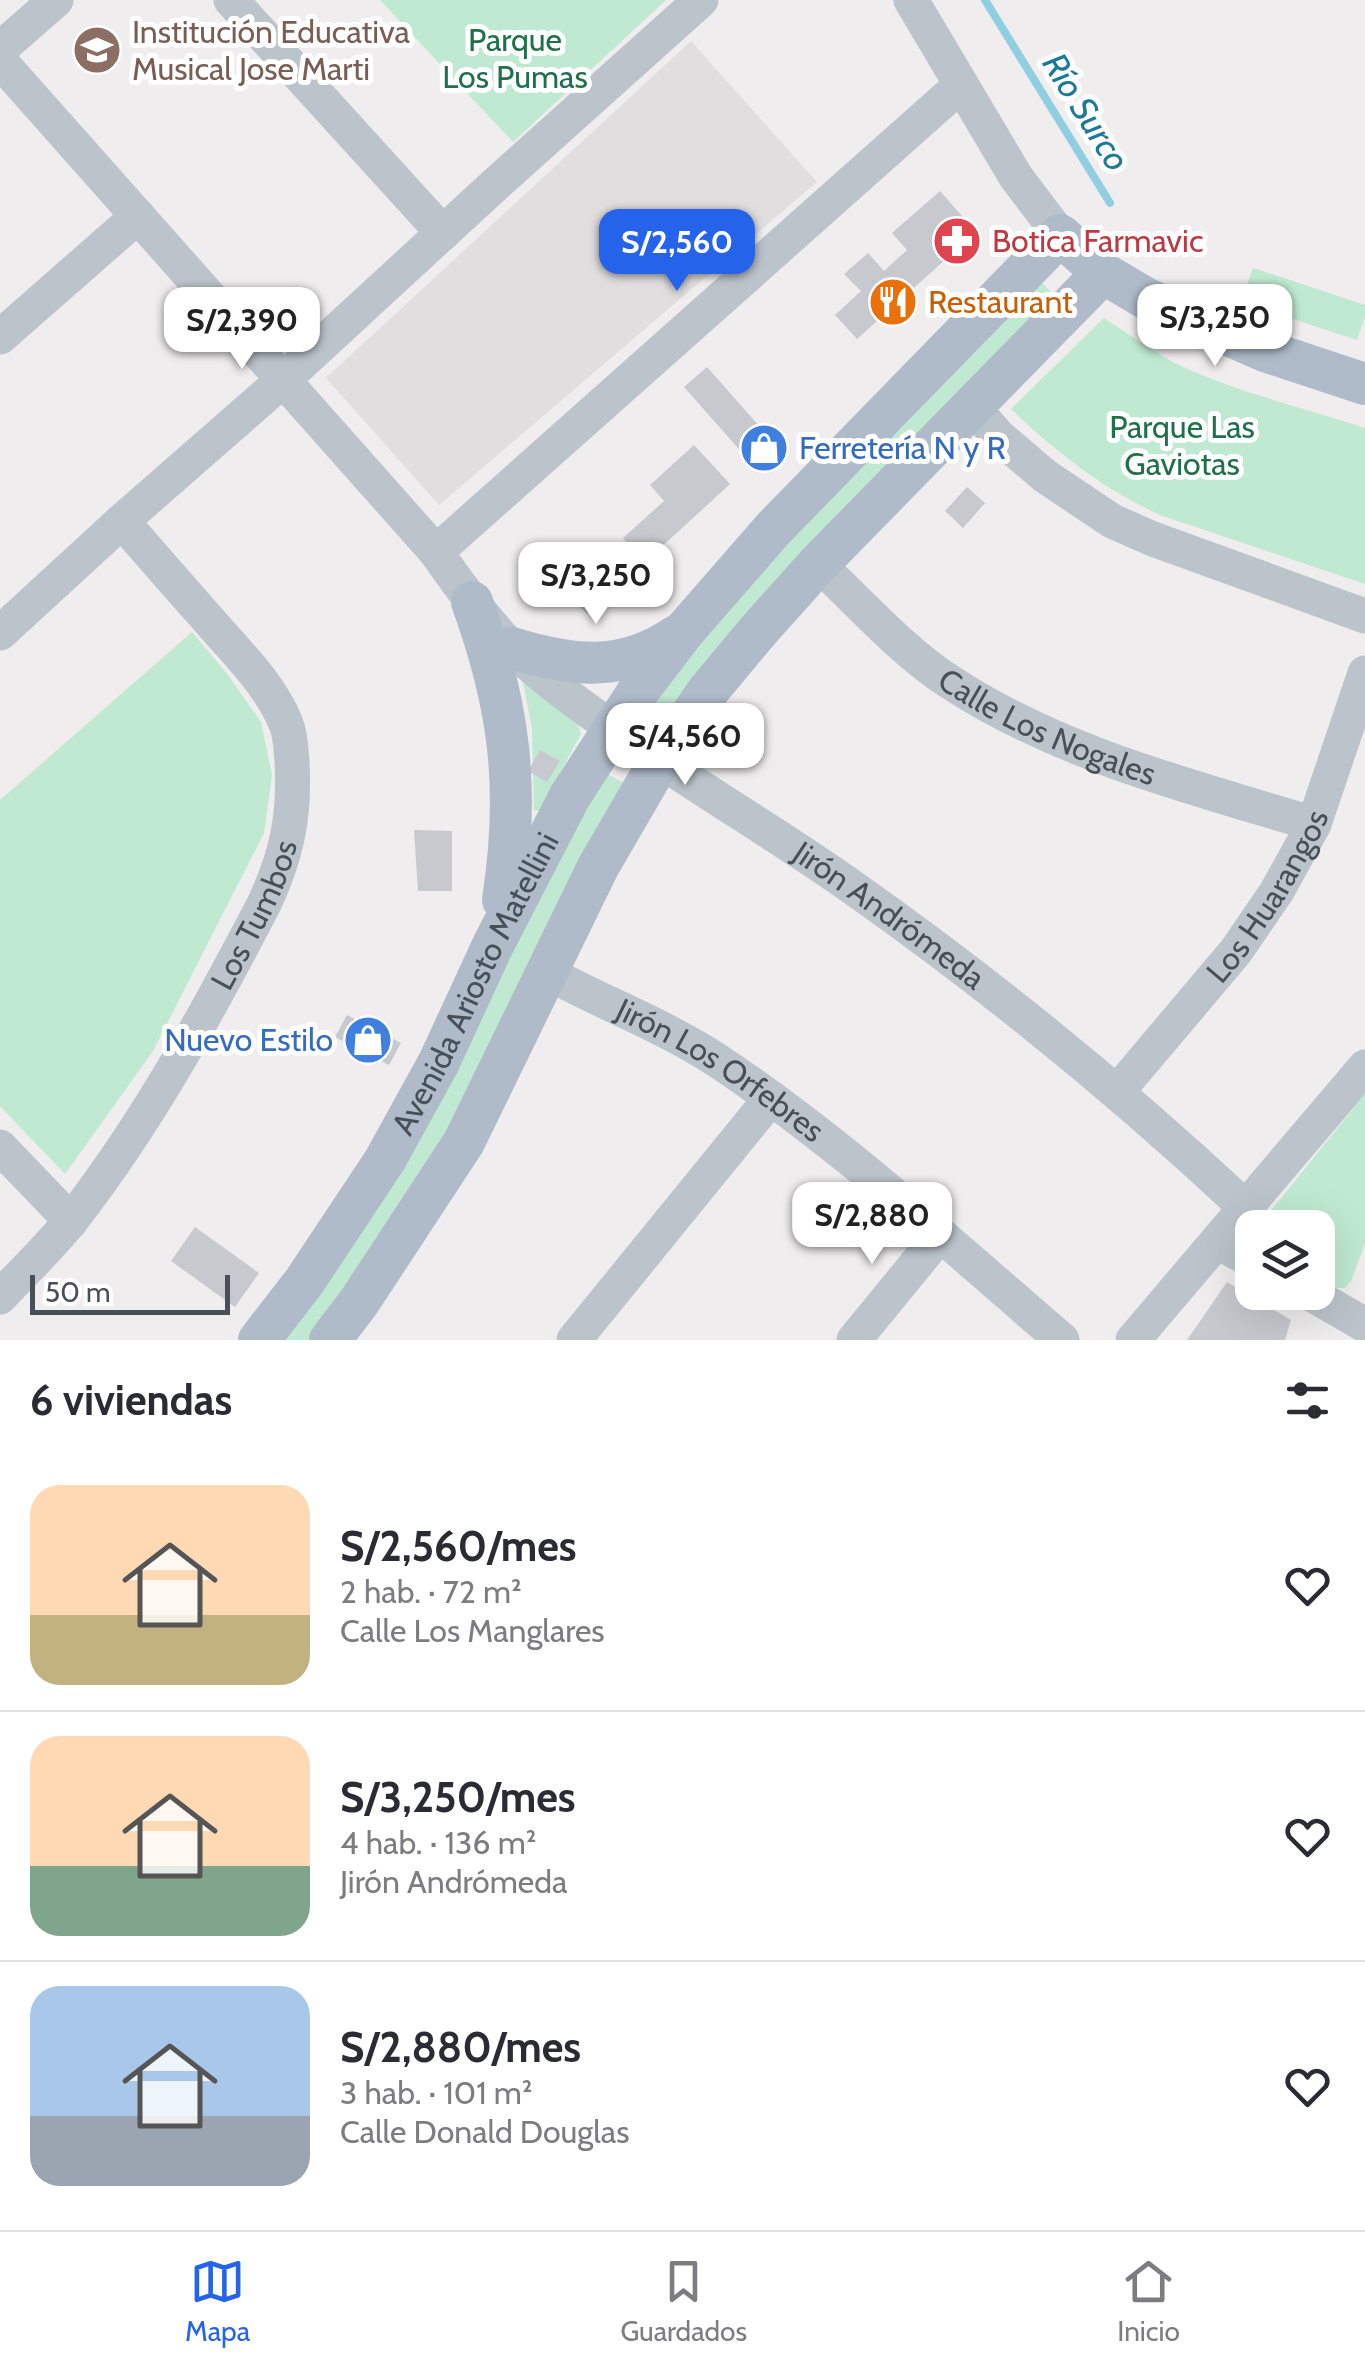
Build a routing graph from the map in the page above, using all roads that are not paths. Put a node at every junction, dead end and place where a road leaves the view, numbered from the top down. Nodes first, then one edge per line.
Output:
1 (56, 0) edge
2 (231, 0) edge
3 (701, 0) edge
4 (911, 0) edge
5 (0, 49) edge
6 (0, 61) edge
7 (961, 86) junction
8 (138, 216) junction
9 (443, 233) junction
10 (1060, 235) junction
11 (1103, 273) junction
12 (0, 337) edge
13 (283, 380) junction
14 (1365, 384) edge
15 (972, 406) junction
16 (122, 521) junction
17 (436, 552) junction
18 (818, 564) junction
19 (472, 602) junction
20 (1365, 616) edge
21 (685, 630) junction
22 (0, 632) edge
23 (512, 648) junction
24 (1365, 673) edge
25 (612, 728) junction
26 (659, 762) junction
27 (1314, 824) junction
28 (493, 944) junction
29 (548, 973) junction
30 (1365, 1067) edge
31 (1117, 1092) junction
32 (770, 1098) junction
33 (0, 1147) edge
34 (1246, 1208) junction
35 (70, 1221) junction
36 (940, 1236) junction
37 (1218, 1242) junction
38 (1235, 1252) edge
39 (0, 1297) edge
40 (1335, 1308) edge
41 (1365, 1325) edge
42 (259, 1340) edge
43 (330, 1340) edge
44 (574, 1340) edge
45 (854, 1340) edge
46 (1062, 1340) edge
47 (1132, 1340) edge

1 - 5 street
2 - 9 street
3 - 9 street
4 - 7 street
6 - 8 street, Jirón Andrómeda
7 - 10 street
7 - 17 street
8 - 12 street
8 - 13 street, Jirón Andrómeda
9 - 13 street
10 - 11 main road
10 - 21 main road, Avenida Ariosto Matellini
11 - 14 main road
11 - 15 main road, Avenida Ariosto Matellini
13 - 16 street
13 - 17 street, Jirón Andrómeda
15 - 18 main road, Avenida Ariosto Matellini
15 - 20 street
16 - 22 street
16 - 35 street, Los Tumbos
17 - 19 street, Jirón Andrómeda
18 - 26 main road, Avenida Ariosto Matellini
18 - 27 street, Calle Los Nogales
19 - 23 street, Jirón Andrómeda
19 - 28 main road
21 - 23 main road
21 - 25 main road, Avenida Ariosto Matellini
23 - 25 street, Jirón Andrómeda
24 - 27 street, Los Huarangos
25 - 26 street, Jirón Andrómeda
25 - 28 main road, Avenida Ariosto Matellini
26 - 29 main road, Avenida Ariosto Matellini
26 - 31 street, Jirón Andrómeda
27 - 31 street, Los Huarangos
28 - 42 main road, Avenida Ariosto Matellini
29 - 32 street, Jirón Los Orfebres
29 - 43 main road, Avenida Ariosto Matellini
30 - 34 street
31 - 34 street, Jirón Andrómeda
32 - 36 street, Jirón Los Orfebres
32 - 44 street
33 - 35 street
34 - 37 street
35 - 39 street, Los Tumbos
36 - 45 street
36 - 46 street, Jirón Los Orfebres
37 - 38 street
37 - 47 street
40 - 41 street

